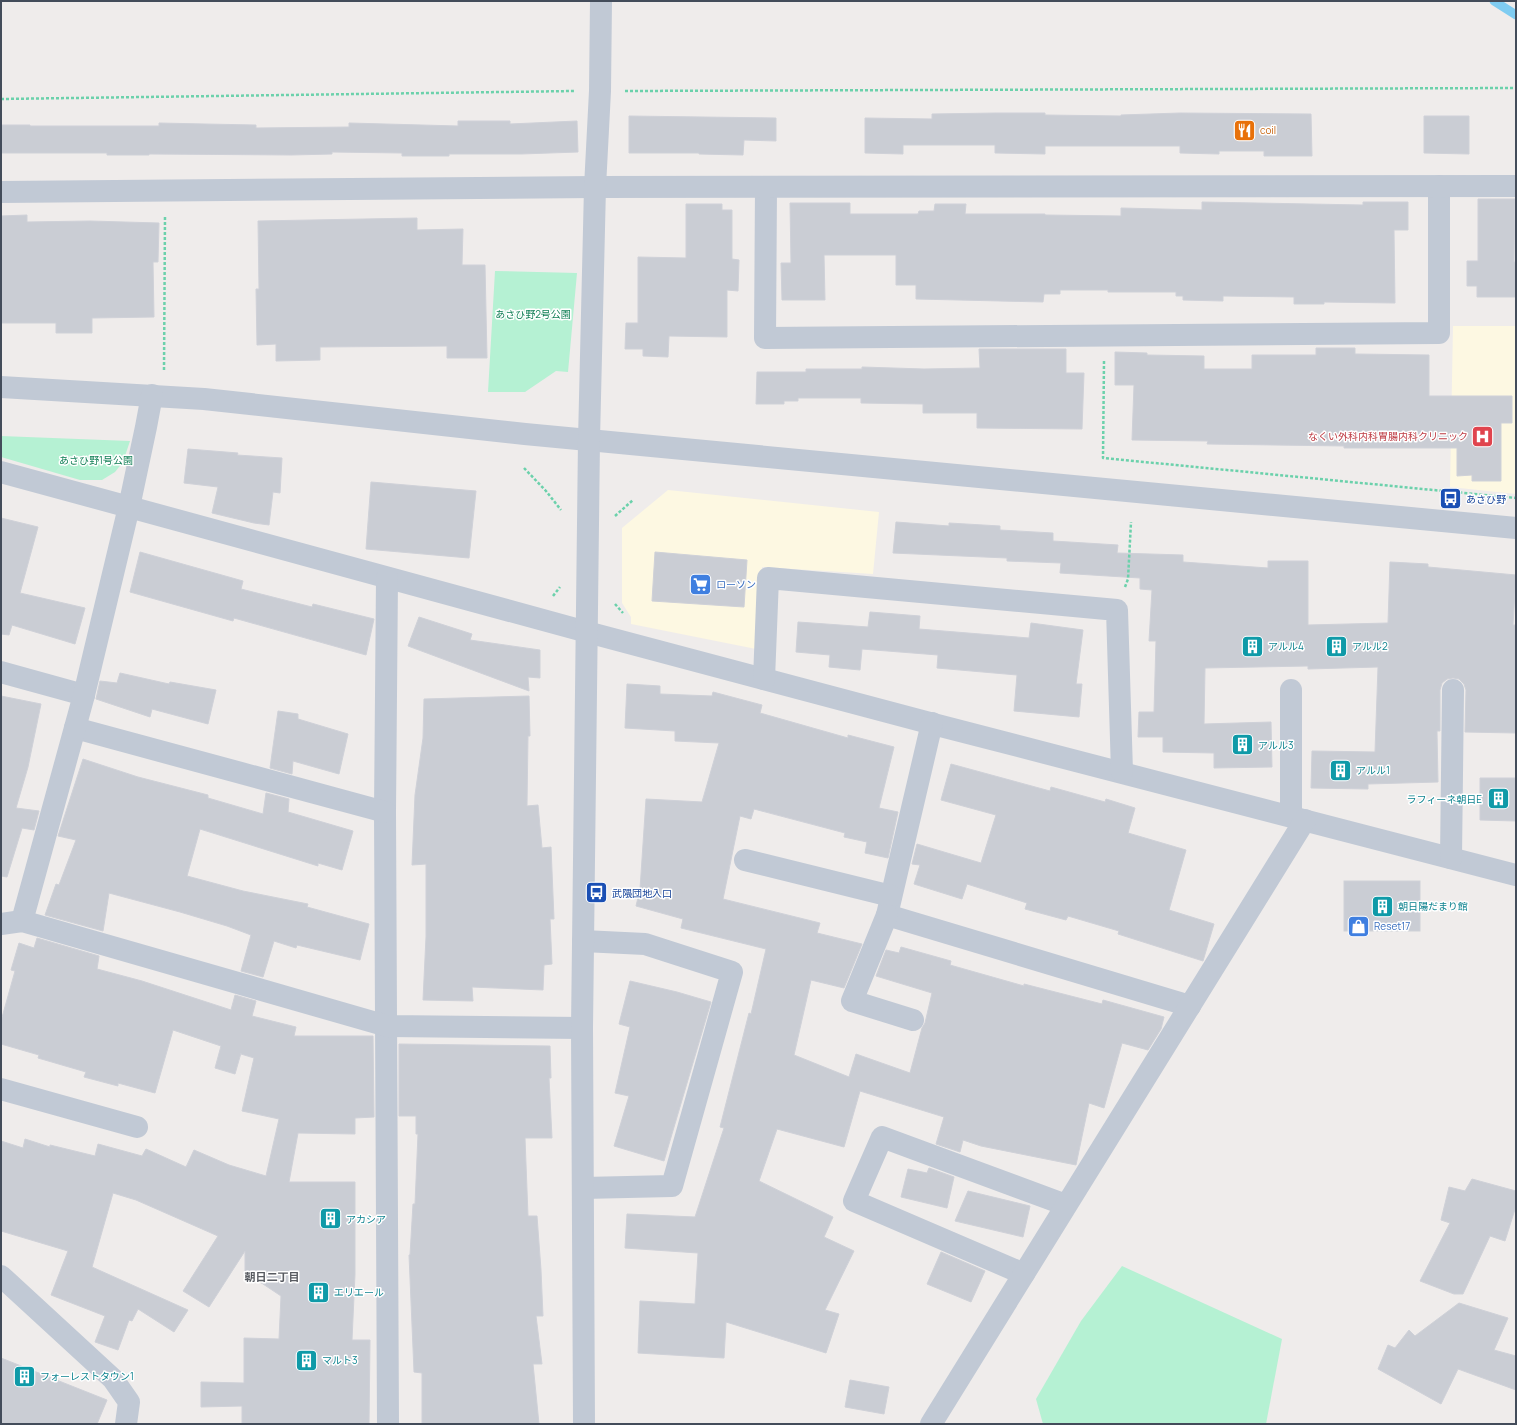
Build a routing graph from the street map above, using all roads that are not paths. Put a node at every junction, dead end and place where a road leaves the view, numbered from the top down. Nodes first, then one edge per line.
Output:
1 (601, 1) edge
2 (1439, 186) junction
3 (1516, 186) edge
4 (595, 188) junction
5 (766, 188) junction
6 (1, 192) edge
7 (1, 387) edge
8 (152, 395) junction
9 (589, 440) junction
10 (1, 472) edge
11 (129, 507) junction
12 (1516, 528) edge
13 (387, 578) junction
14 (587, 632) junction
15 (1, 672) edge
16 (764, 679) junction
17 (1291, 690) dead end
18 (1454, 690) dead end
19 (84, 695) junction
20 (932, 723) junction
21 (75, 728) junction
22 (1122, 772) junction
23 (385, 812) junction
24 (1298, 818) junction
25 (1451, 858) junction
26 (745, 860) dead end
27 (1516, 876) edge
28 (889, 906) junction
29 (11, 922) edge
30 (583, 941) junction
31 (1190, 1006) junction
32 (913, 1020) dead end
33 (387, 1026) junction
34 (582, 1028) junction
35 (1, 1089) edge
36 (137, 1127) dead end
37 (583, 1188) junction
38 (1066, 1205) junction
39 (1024, 1274) junction
40 (1, 1276) edge
41 (126, 1424) edge
42 (388, 1424) edge
43 (584, 1424) edge
44 (931, 1424) edge

1 - 4 street
2 - 3 street
2 - 5 street
2 - 5 street
4 - 5 street
4 - 6 street
4 - 9 street
7 - 8 street
8 - 9 street
8 - 11 street
9 - 12 street
9 - 14 street
10 - 11 street
11 - 13 street
11 - 19 street
13 - 14 street
13 - 23 street
14 - 16 street
14 - 30 street
15 - 19 street
16 - 20 street
16 - 22 street
17 - 24 street
18 - 25 street
19 - 21 street
20 - 22 street
20 - 28 street
21 - 23 street
21 - 29 street
22 - 24 street
23 - 33 street
24 - 25 street
24 - 31 street
25 - 27 street
26 - 28 street
28 - 31 street
28 - 32 street
29 - 33 street
30 - 34 street
30 - 37 street
31 - 38 street
33 - 34 street
33 - 42 street
34 - 37 street
35 - 36 street
37 - 43 street
38 - 39 street
38 - 39 street
39 - 44 street
40 - 41 street

